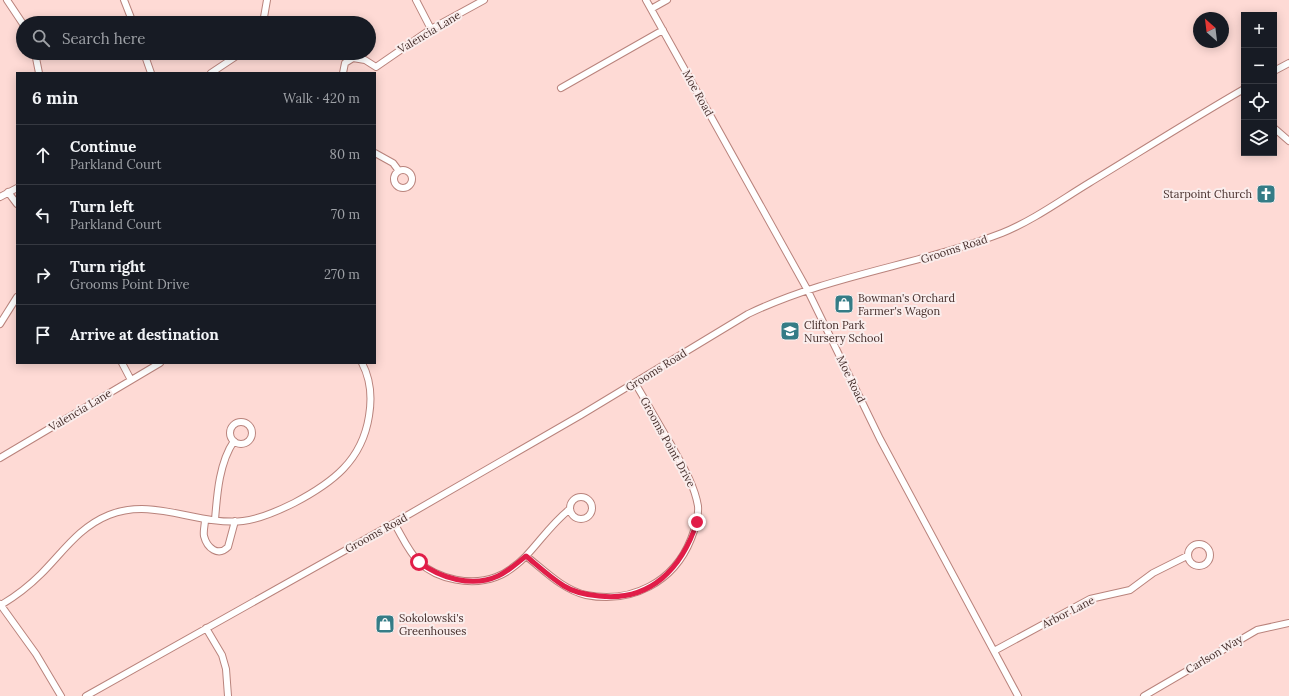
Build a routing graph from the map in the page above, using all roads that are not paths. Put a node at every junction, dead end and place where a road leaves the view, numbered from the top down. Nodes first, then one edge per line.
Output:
1 (7, 0) edge
2 (124, 0) edge
3 (267, 0) edge
4 (416, 0) edge
5 (484, 0) edge
6 (646, 0) edge
7 (666, 0) edge
8 (651, 9) junction
9 (18, 16) edge
10 (130, 16) edge
11 (264, 16) edge
12 (431, 29) junction
13 (662, 30) junction
14 (36, 60) edge
15 (146, 60) edge
16 (232, 60) edge
17 (350, 60) edge
18 (365, 60) edge
19 (1289, 63) edge
20 (376, 67) junction
21 (1277, 69) edge
22 (219, 71) edge
23 (39, 72) edge
24 (151, 72) edge
25 (343, 72) edge
26 (374, 72) edge
27 (561, 88) dead end
28 (1241, 91) edge
29 (1277, 131) edge
30 (1289, 141) edge
31 (376, 154) edge
32 (399, 171) dead end
33 (16, 188) edge
34 (8, 192) junction
35 (0, 198) edge
36 (16, 203) edge
37 (807, 289) junction
38 (16, 299) edge
39 (0, 324) edge
40 (123, 364) edge
41 (158, 364) edge
42 (362, 364) edge
43 (131, 380) junction
44 (635, 383) junction
45 (234, 441) dead end
46 (0, 449) edge
47 (1, 457) edge
48 (570, 509) dead end
49 (205, 520) junction
50 (214, 520) junction
51 (235, 521) junction
52 (394, 523) junction
53 (526, 556) junction
54 (1187, 556) dead end
55 (0, 604) edge
56 (1289, 623) edge
57 (206, 628) junction
58 (994, 651) junction
59 (94, 694) edge
60 (61, 696) edge
61 (86, 696) edge
62 (228, 696) edge
63 (1018, 696) edge
64 (1144, 696) edge

1 - 9 street
2 - 10 street
3 - 11 street
4 - 12 street
5 - 12 street, Valencia Lane
6 - 8 street, Moe Road
7 - 8 street
8 - 13 street, Moe Road
12 - 20 street, Valencia Lane
13 - 27 street
13 - 37 street, Moe Road
14 - 23 street
15 - 24 street
16 - 22 street
17 - 25 street
18 - 20 street
19 - 21 street
20 - 26 street, Valencia Lane
28 - 37 street, Grooms Road
29 - 30 street
31 - 32 street
33 - 34 street
34 - 35 street
34 - 36 street
37 - 44 street, Grooms Road
37 - 58 street, Moe Road
38 - 39 street
40 - 43 street
41 - 43 street, Valencia Lane
42 - 51 street
43 - 47 street, Valencia Lane
44 - 52 street, Grooms Road
44 - 53 street, Grooms Point Drive
45 - 50 street
46 - 47 street
48 - 53 street
49 - 50 street
49 - 51 street
49 - 55 street
50 - 51 street
52 - 53 street
52 - 57 street, Grooms Road
54 - 58 street, Arbor Lane
55 - 60 street
56 - 64 street, Carlson Way
57 - 59 street, Grooms Road
57 - 62 street
58 - 63 street, Moe Road
59 - 61 street, Grooms Road

